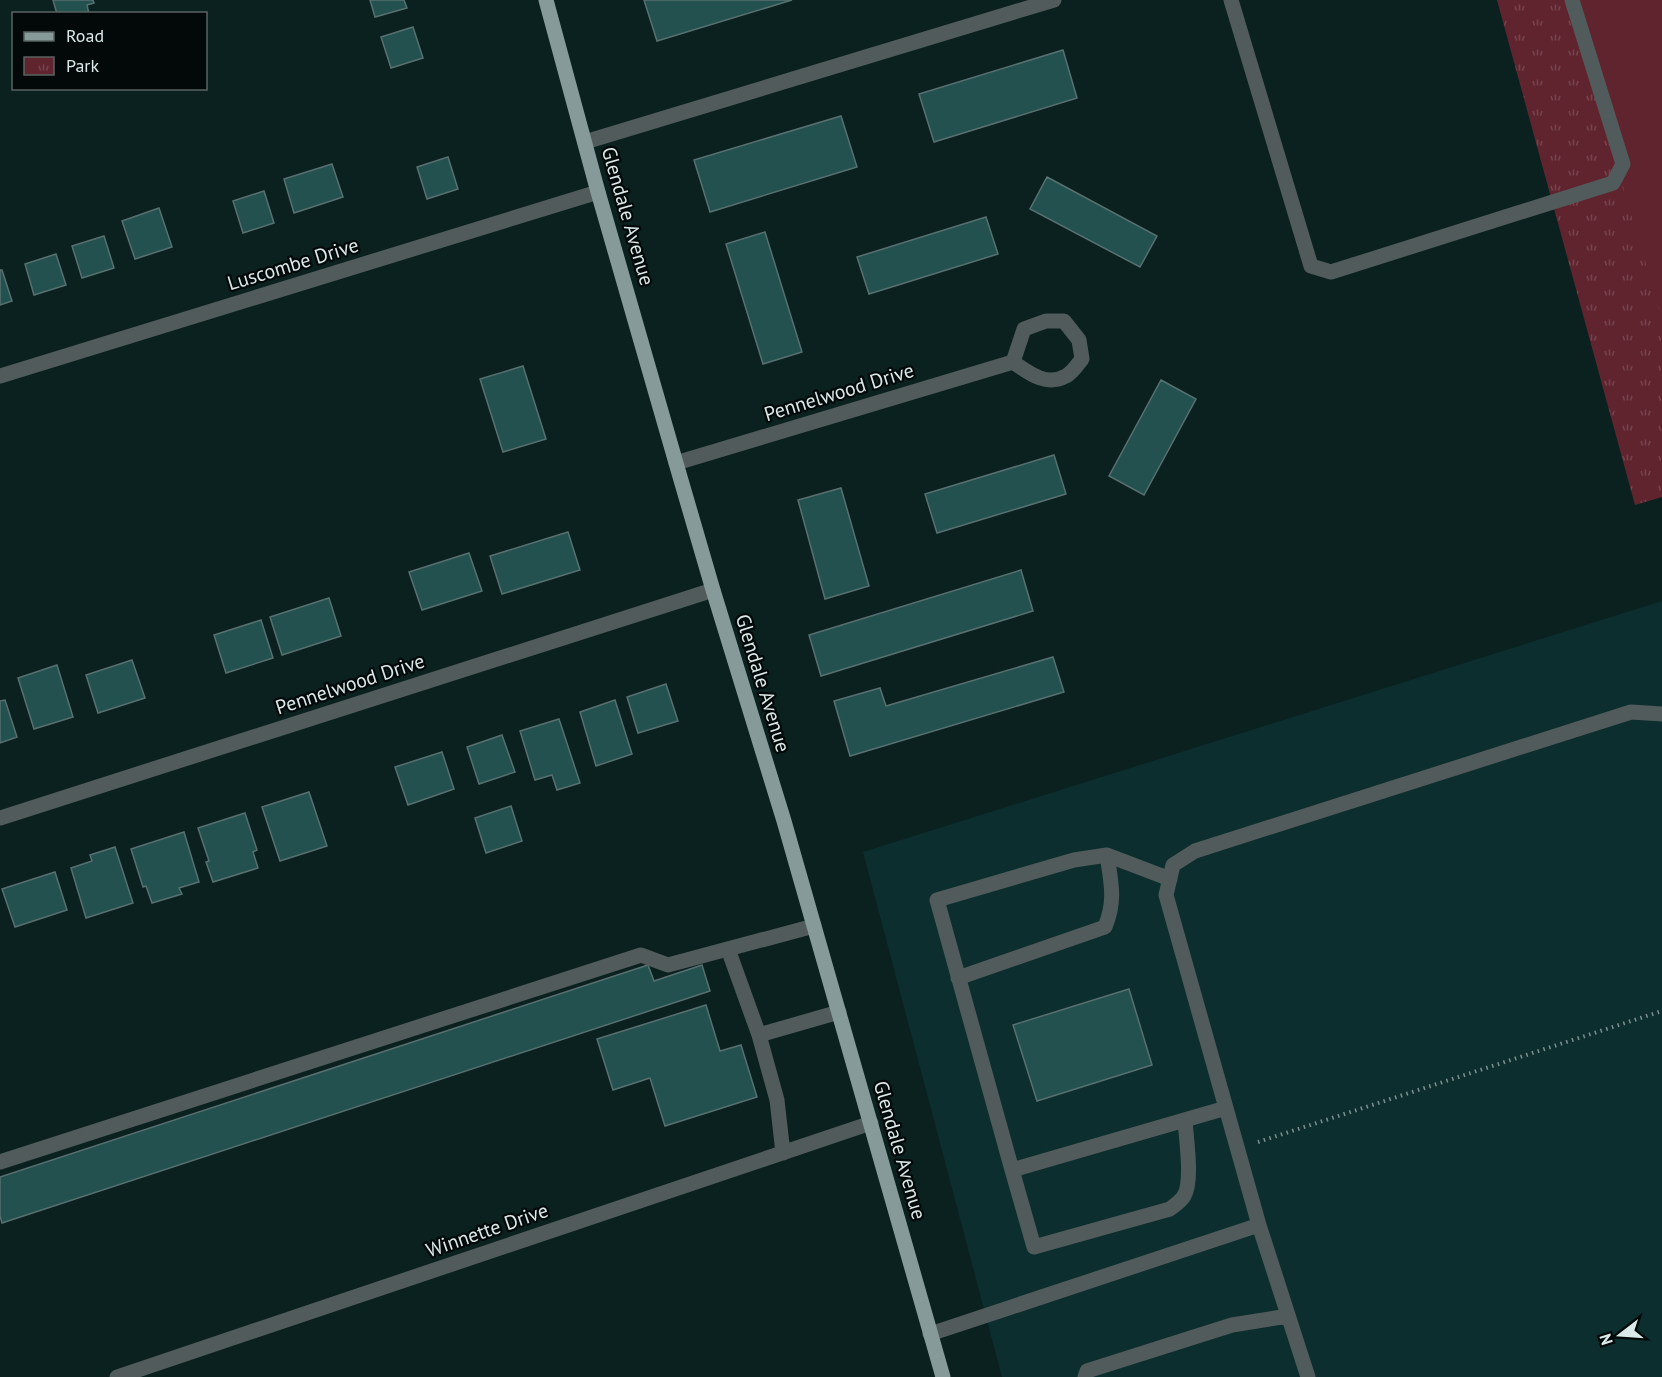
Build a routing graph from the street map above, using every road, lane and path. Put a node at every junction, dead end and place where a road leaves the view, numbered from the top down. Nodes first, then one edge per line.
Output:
1 (546, 0) edge
2 (1054, 0) edge
3 (1231, 0) edge
4 (1572, 0) edge
5 (585, 142) junction
6 (598, 192) junction
7 (1013, 362) junction
8 (0, 376) edge
9 (676, 463) junction
10 (713, 590) junction
11 (1662, 714) edge
12 (0, 818) edge
13 (1107, 855) junction
14 (1170, 879) junction
15 (814, 926) junction
16 (728, 949) junction
17 (958, 978) junction
18 (1662, 1011) edge
19 (838, 1012) junction
20 (759, 1035) junction
21 (1226, 1108) junction
22 (1185, 1120) junction
23 (871, 1123) junction
24 (1237, 1147) junction
25 (783, 1153) junction
26 (0, 1162) edge
27 (1012, 1170) junction
28 (1259, 1225) junction
29 (1288, 1316) junction
30 (930, 1334) junction
31 (117, 1377) edge
32 (943, 1377) edge
33 (1085, 1377) edge
34 (1308, 1377) edge

1 - 5 main road, Glendale Avenue
2 - 5 street
3 - 4 street
5 - 6 main road, Glendale Avenue
6 - 8 street, Luscombe Drive
6 - 9 main road, Glendale Avenue
7 - 7 street
7 - 9 street, Pennelwood Drive
9 - 10 main road, Glendale Avenue
10 - 12 street, Pennelwood Drive
10 - 15 main road, Glendale Avenue
11 - 14 street
13 - 14 street
13 - 17 street
13 - 17 street
14 - 21 street
15 - 16 street
15 - 19 main road, Glendale Avenue
16 - 20 street
16 - 26 street
17 - 27 street
18 - 24 path
19 - 20 street
19 - 23 main road, Glendale Avenue
20 - 25 street
21 - 22 street
21 - 24 street
22 - 27 street
22 - 27 street
23 - 25 street, Winnette Drive
23 - 30 main road, Glendale Avenue
24 - 28 street
25 - 31 street, Winnette Drive
28 - 29 street
28 - 30 street
29 - 33 street
29 - 34 street
30 - 32 main road, Glendale Avenue

